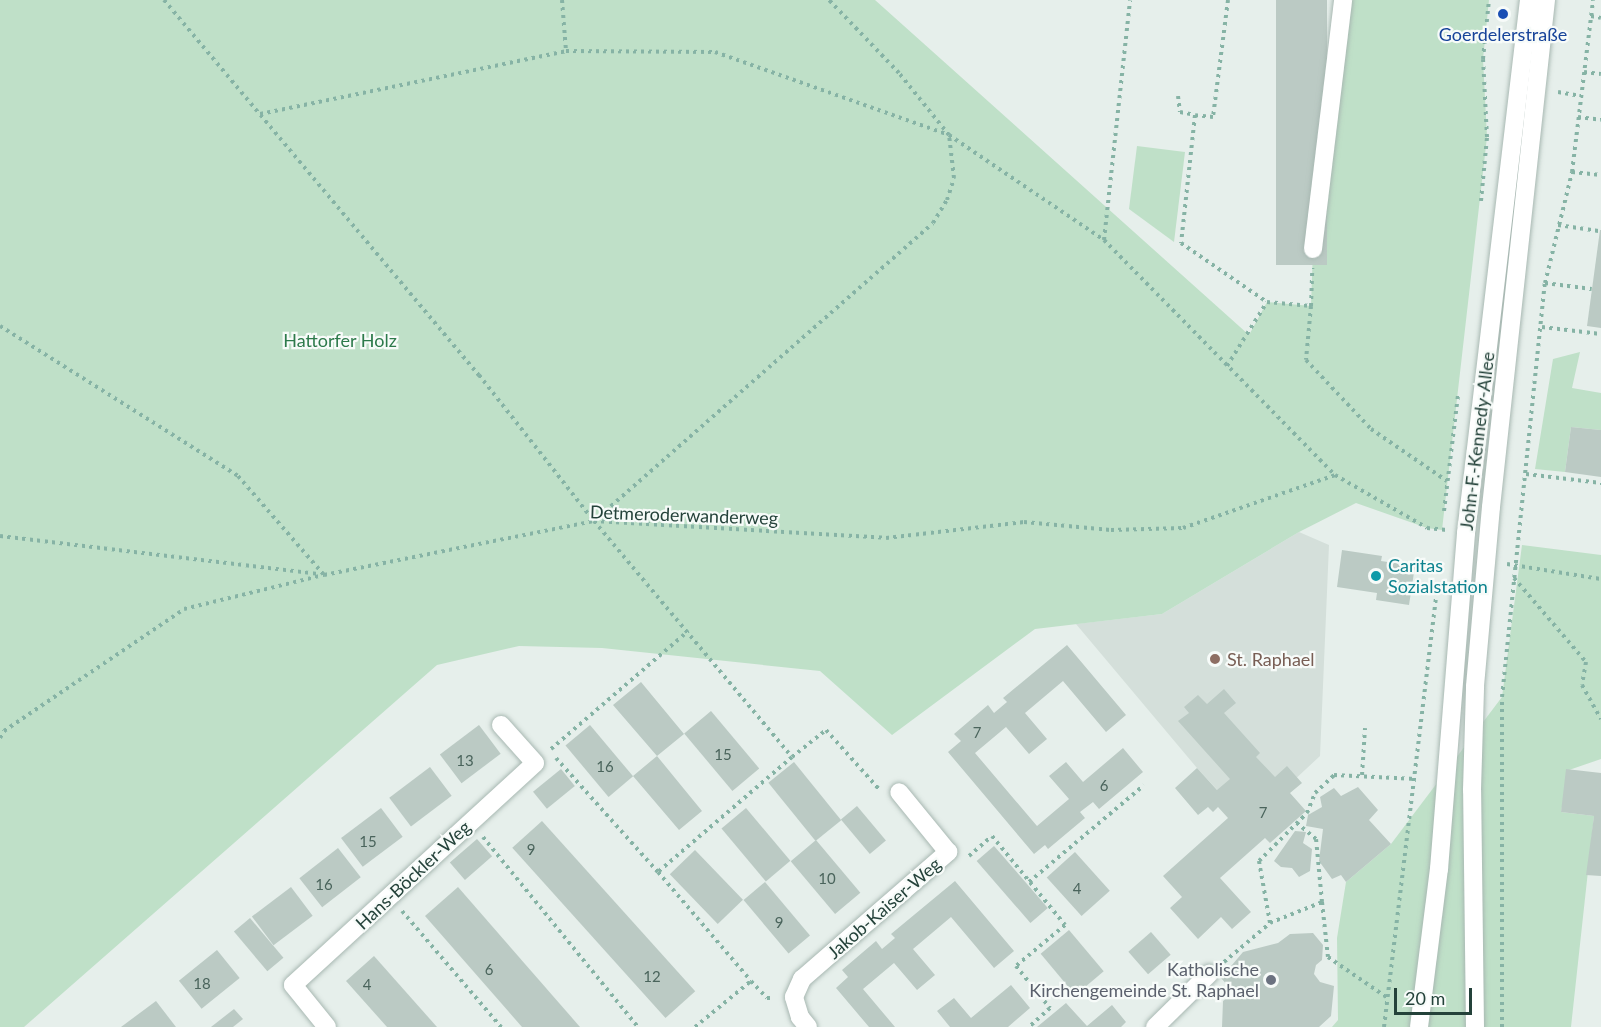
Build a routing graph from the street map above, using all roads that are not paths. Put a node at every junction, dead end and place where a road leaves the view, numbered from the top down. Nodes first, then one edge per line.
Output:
1 (1343, 0) edge
2 (1529, 0) edge
3 (1546, 0) edge
4 (1313, 249) road end
5 (1469, 507) junction
6 (1491, 507) junction
7 (501, 725) dead end
8 (899, 792) road end
9 (1209, 974) road end
10 (327, 1027) edge
11 (808, 1027) edge
12 (1155, 1027) edge
13 (1419, 1027) edge
14 (1475, 1027) edge

1 - 4 street
2 - 5 street, John-F.-Kennedy-Allee
3 - 6 street, John-F.-Kennedy-Allee
5 - 6 street
5 - 13 street, John-F.-Kennedy-Allee
6 - 14 street, John-F.-Kennedy-Allee
7 - 10 street, Hans-Böckler-Weg
8 - 11 street, Jakob-Kaiser-Weg
9 - 12 street

